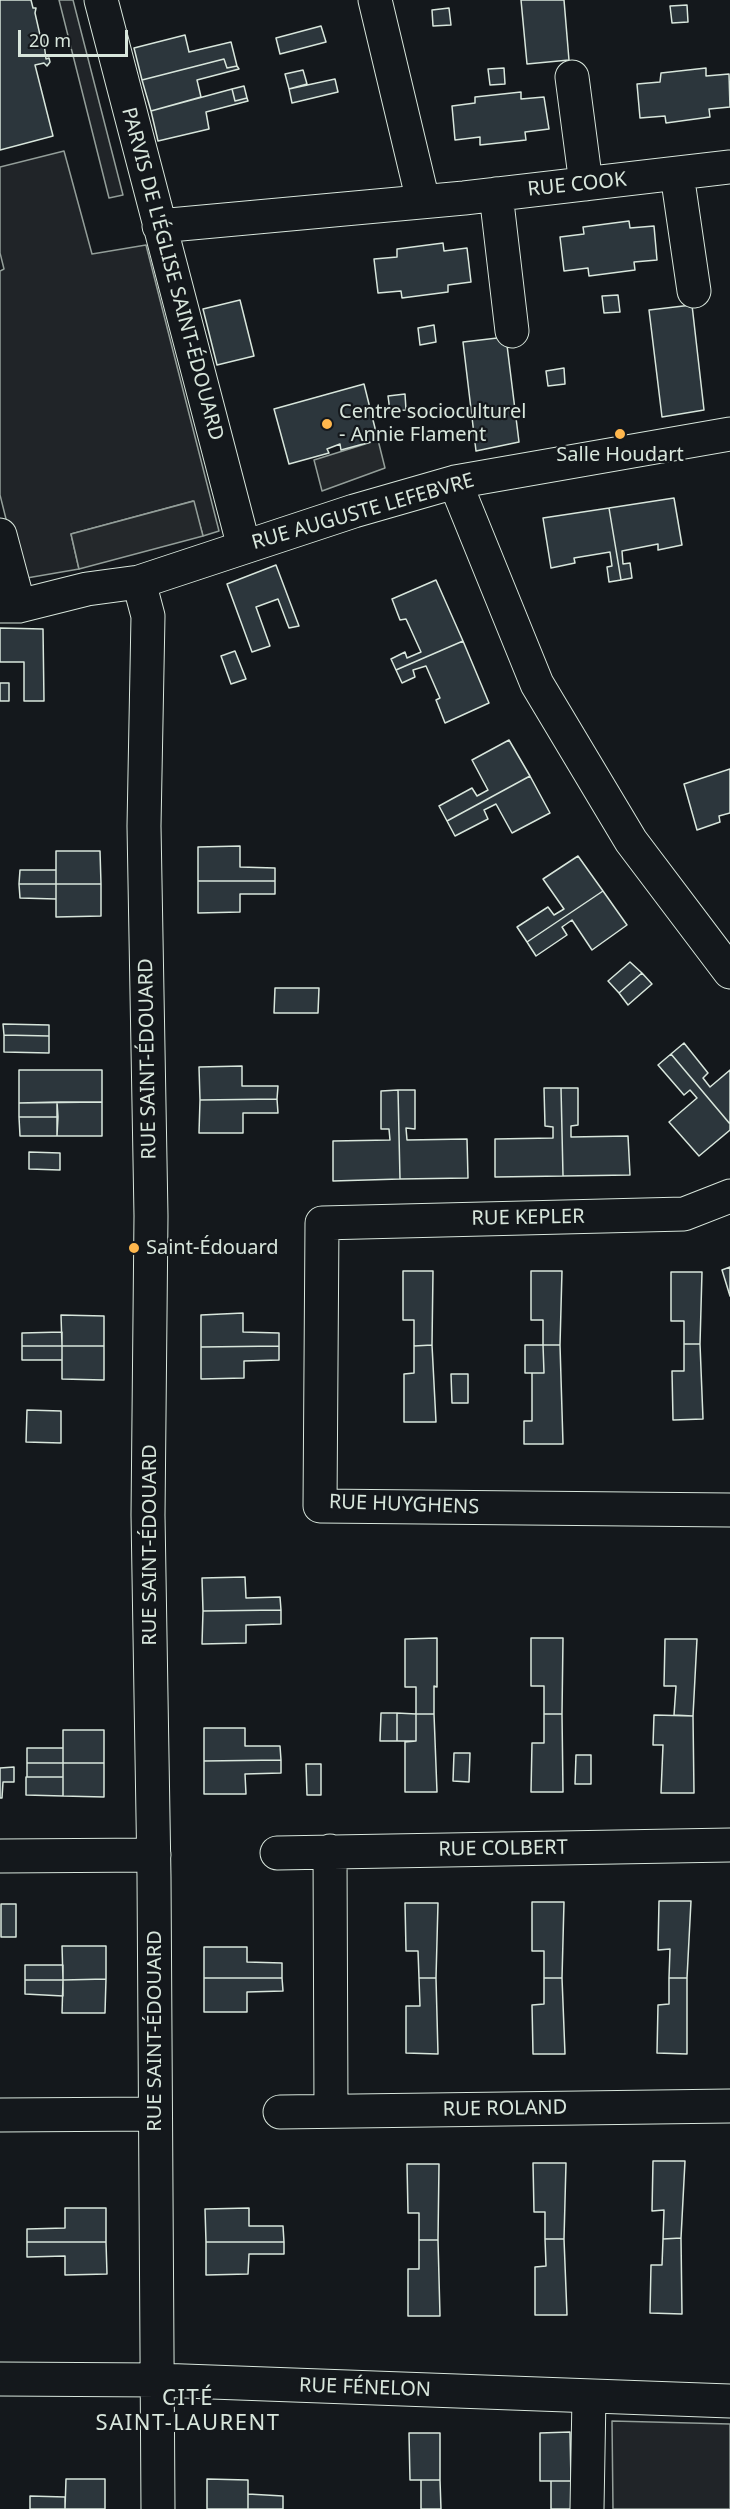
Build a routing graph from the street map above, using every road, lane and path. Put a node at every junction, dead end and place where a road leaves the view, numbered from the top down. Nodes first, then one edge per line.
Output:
1 (101, 0) edge
2 (375, 0) edge
3 (572, 77) dead end
4 (730, 167) edge
5 (677, 174) junction
6 (586, 184) junction
7 (496, 194) junction
8 (423, 201) junction
9 (159, 226) junction
10 (694, 291) dead end
11 (512, 332) dead end
12 (730, 434) edge
13 (455, 482) junction
14 (0, 535) edge
15 (244, 547) junction
16 (139, 582) junction
17 (9, 606) edge
18 (730, 972) edge
19 (730, 1196) edge
20 (322, 1223) joint
21 (730, 1510) edge
22 (730, 1845) edge
23 (330, 1851) junction
24 (277, 1852) dead end
25 (154, 1855) junction
26 (0, 1856) edge
27 (730, 2106) edge
28 (331, 2111) junction
29 (280, 2112) dead end
30 (155, 2114) junction
31 (0, 2115) edge
32 (0, 2379) edge
33 (157, 2380) junction
34 (589, 2396) junction
35 (730, 2401) edge
36 (158, 2509) edge
37 (587, 2509) edge

1 - 9 street, PARVIS DE L'ÉGLISE SAINT-ÉDOUARD
2 - 8 street
3 - 6 street
4 - 5 street, RUE COOK
5 - 6 street, RUE COOK
5 - 10 street
6 - 7 street, RUE COOK
7 - 8 street, RUE COOK
7 - 11 street
8 - 9 street, RUE COOK
9 - 15 street, PARVIS DE L'ÉGLISE SAINT-ÉDOUARD
12 - 13 street, RUE AUGUSTE LEFEBVRE
13 - 15 street, RUE AUGUSTE LEFEBVRE
13 - 18 street
14 - 17 street
15 - 16 street, RUE AUGUSTE LEFEBVRE
16 - 17 street, RUE AUGUSTE LEFEBVRE
16 - 25 street, RUE SAINT-ÉDOUARD
19 - 20 street, RUE KEPLER
20 - 21 street, RUE HUYGHENS
22 - 23 street, RUE COLBERT
23 - 24 street, RUE COLBERT
23 - 28 street
25 - 26 street
25 - 30 street, RUE SAINT-ÉDOUARD
27 - 28 street, RUE ROLAND
28 - 29 street, RUE ROLAND
30 - 31 street
30 - 33 street, RUE SAINT-ÉDOUARD
32 - 33 street, RUE FÉNELON
33 - 34 street, RUE FÉNELON
33 - 36 street, RUE SAINT-ÉDOUARD
34 - 35 street, RUE FÉNELON
34 - 37 street

